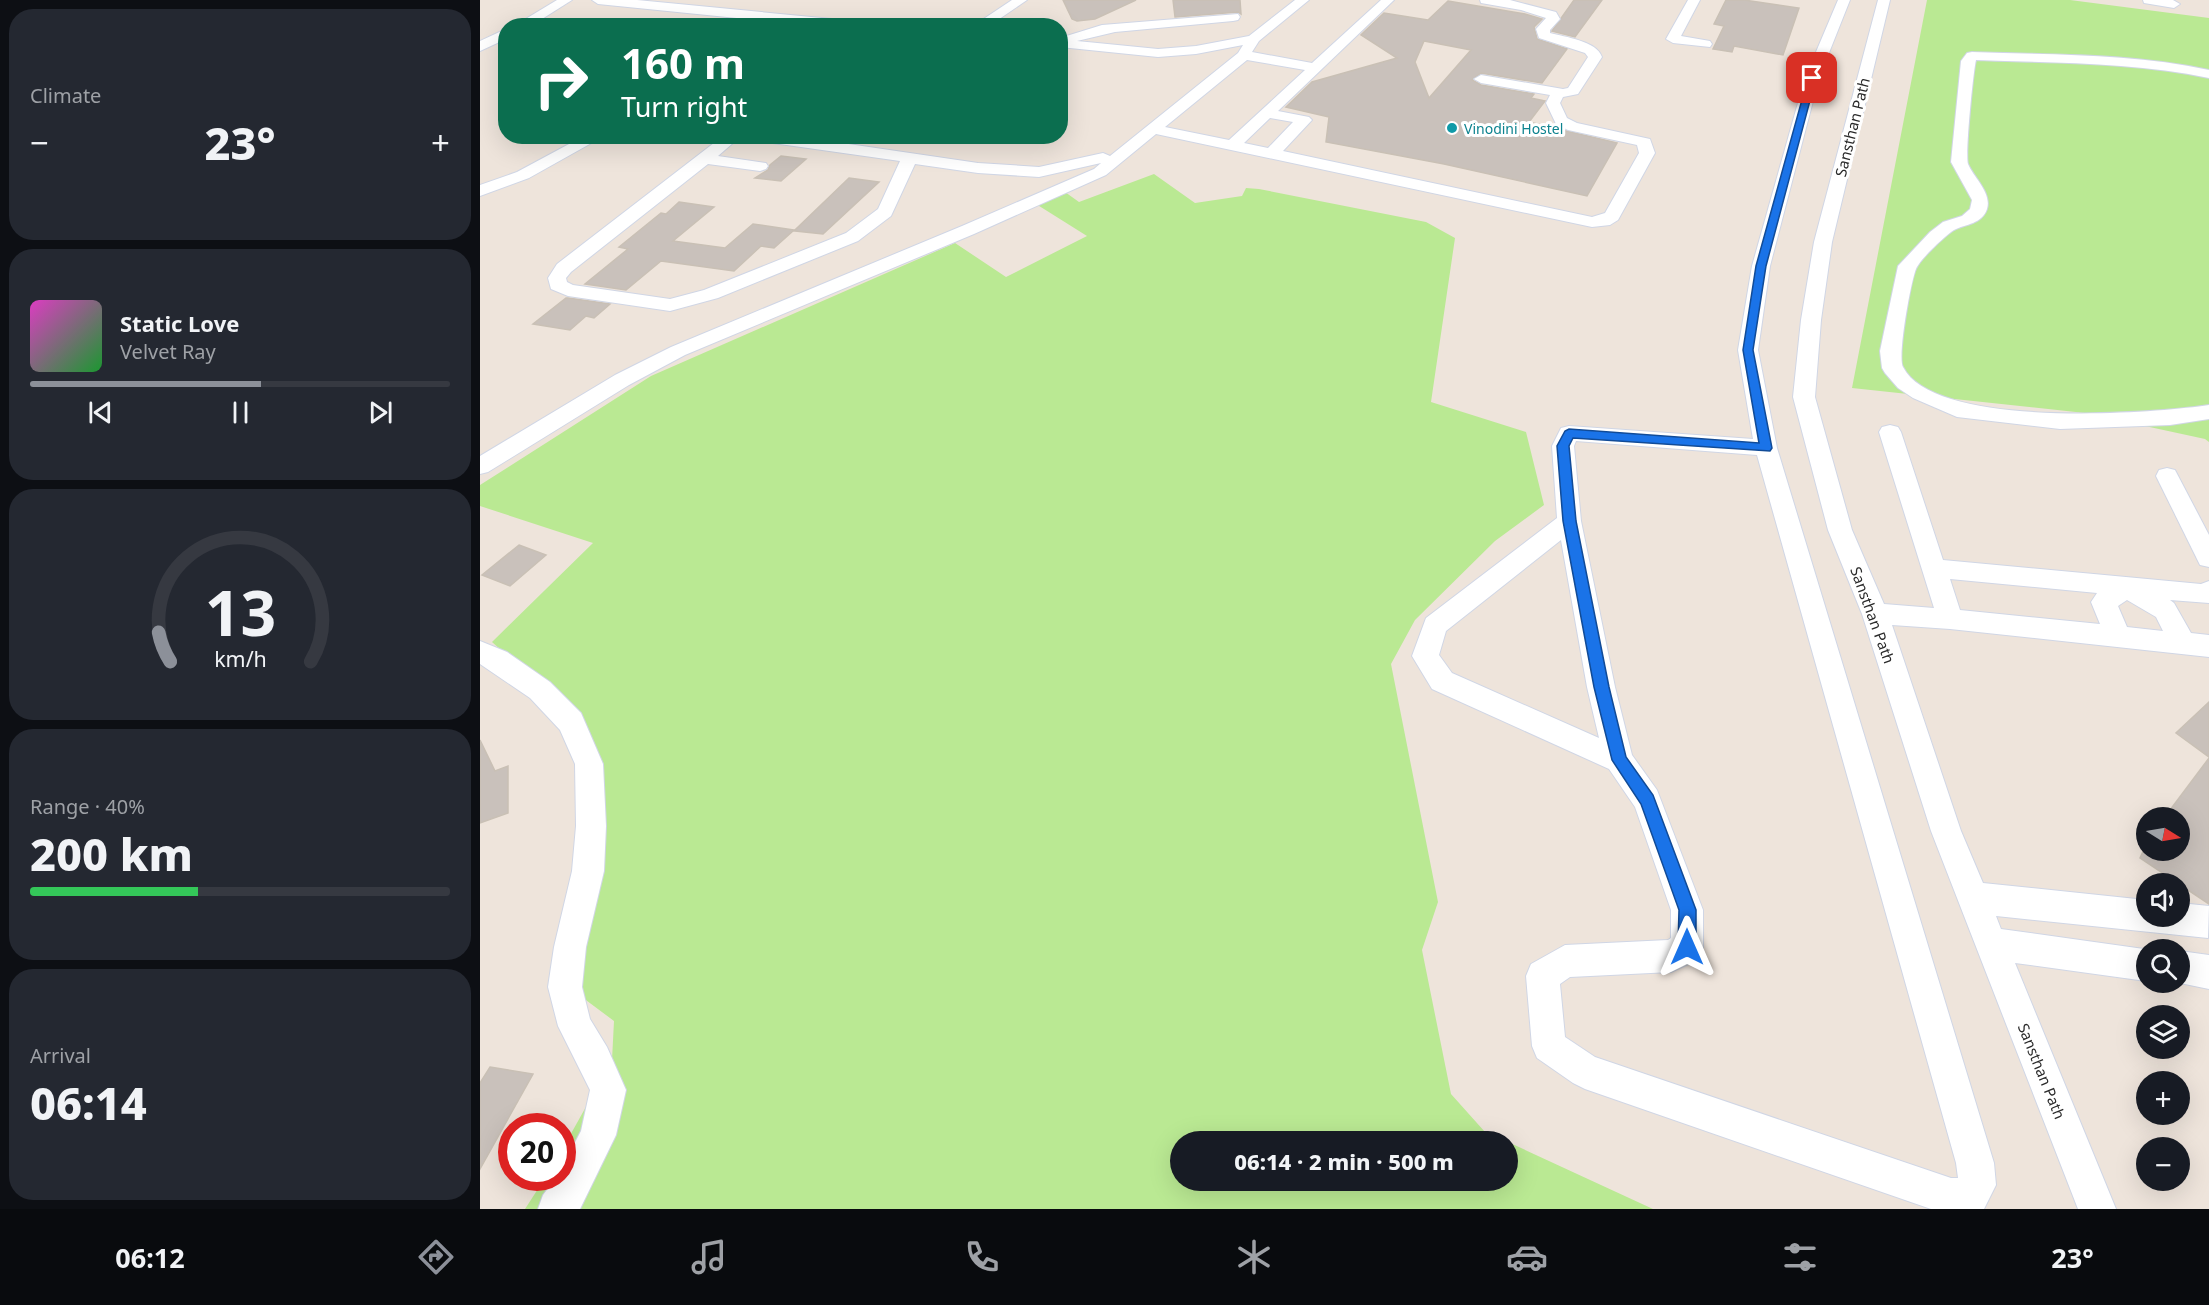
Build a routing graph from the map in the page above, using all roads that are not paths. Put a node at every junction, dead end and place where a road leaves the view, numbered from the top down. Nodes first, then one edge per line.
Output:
1 (566, 0) edge
2 (598, 0) edge
3 (1021, 0) edge
4 (1388, 0) edge
5 (1486, 0) edge
6 (1694, 0) edge
7 (1844, 0) edge
8 (1884, 0) edge
9 (2149, 0) edge
10 (1300, 1) edge
11 (1525, 3) edge
12 (2174, 4) dead end
13 (785, 6) dead end
14 (677, 8) junction
15 (769, 16) junction
16 (1233, 17) dead end
17 (534, 18) edge
18 (662, 18) edge
19 (767, 18) edge
20 (788, 18) edge
21 (992, 18) edge
22 (480, 35) edge
23 (498, 35) edge
24 (498, 38) edge
25 (1068, 39) edge
26 (1253, 39) junction
27 (1068, 44) edge
28 (1705, 44) dead end
29 (480, 47) edge
30 (1244, 54) junction
31 (1315, 68) junction
32 (2209, 74) edge
33 (1481, 79) dead end
34 (1558, 93) junction
35 (1267, 113) junction
36 (1155, 129) junction
37 (582, 144) edge
38 (724, 144) edge
39 (816, 144) edge
40 (1233, 145) junction
41 (1126, 151) junction
42 (1272, 153) junction
43 (910, 157) junction
44 (704, 159) junction
45 (760, 166) dead end
46 (480, 191) edge
47 (2209, 412) edge
48 (1890, 432) dead end
49 (1766, 448) junction
50 (480, 466) edge
51 (2167, 476) dead end
52 (1569, 521) junction
53 (2209, 558) edge
54 (1932, 568) junction
55 (2126, 588) junction
56 (2209, 591) edge
57 (1875, 614) junction
58 (1950, 619) junction
59 (2118, 636) junction
60 (2183, 643) junction
61 (2209, 646) edge
62 (480, 652) edge
63 (1619, 760) junction
64 (1975, 898) junction
65 (2136, 915) edge
66 (2190, 920) edge
67 (2208, 922) edge
68 (1992, 944) junction
69 (2136, 963) edge
70 (2190, 969) edge
71 (2209, 972) edge
72 (556, 1209) edge
73 (2097, 1209) edge

1 - 17 street
2 - 14 street
3 - 21 street
4 - 31 street
5 - 11 street
6 - 28 street
7 - 49 street
8 - 57 street, Sansthan Path
9 - 12 street
10 - 26 street
11 - 34 street
13 - 15 street
14 - 15 street
14 - 18 street
15 - 19 street
15 - 20 street
16 - 25 street
22 - 23 street
24 - 29 street
26 - 27 street
26 - 30 street
30 - 31 street
30 - 36 street
31 - 35 street
32 - 47 street
33 - 34 street
34 - 42 street
35 - 40 street
35 - 42 street
36 - 40 street
36 - 41 street
37 - 46 street
38 - 44 street
39 - 43 street
40 - 42 street
41 - 43 street
41 - 50 street
43 - 44 street
44 - 45 street
48 - 54 street
49 - 52 street
49 - 63 street
51 - 53 street
52 - 63 street
52 - 63 street
54 - 55 street
54 - 58 street
55 - 56 street
55 - 59 street
55 - 60 street
57 - 58 street
57 - 64 street, Sansthan Path
58 - 59 street
59 - 60 street
60 - 61 street
62 - 72 street
64 - 65 street
64 - 68 street, Sansthan Path
66 - 67 street
68 - 69 street
68 - 73 street, Sansthan Path
70 - 71 street

